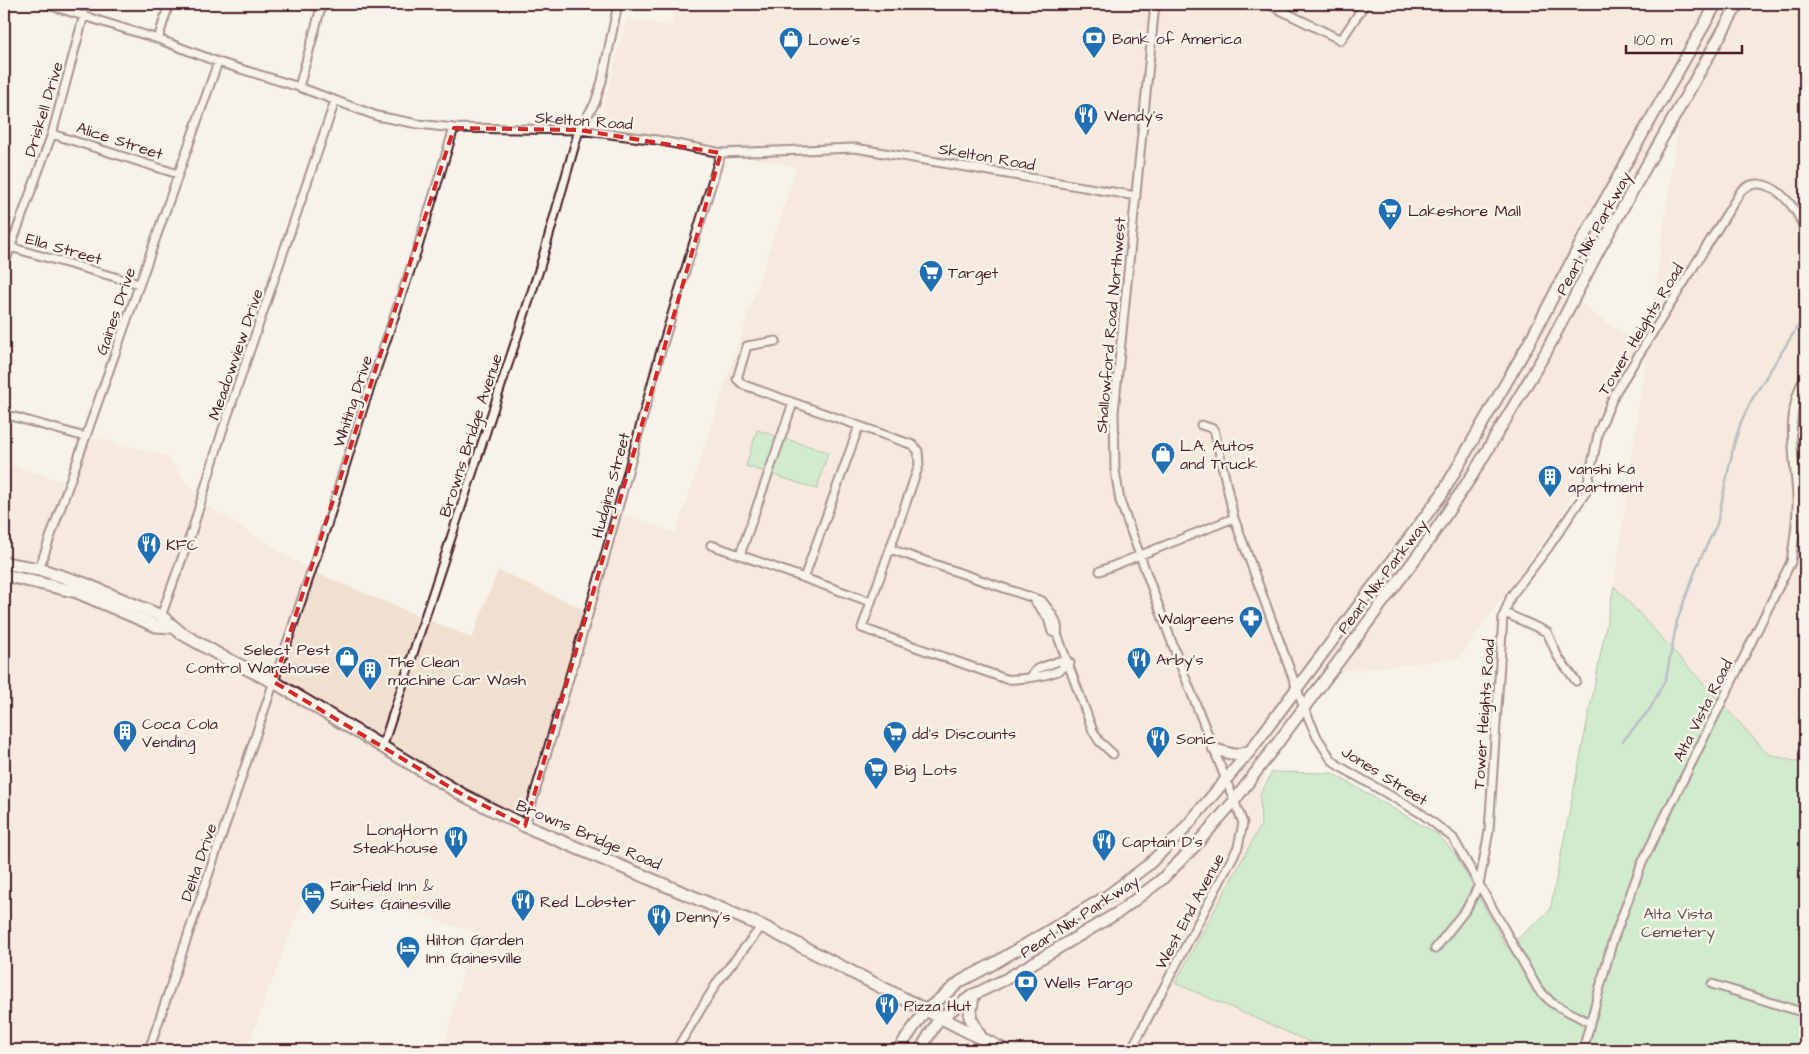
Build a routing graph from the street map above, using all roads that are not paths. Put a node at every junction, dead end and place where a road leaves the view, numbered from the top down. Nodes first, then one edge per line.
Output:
1 (45, 4) edge
2 (169, 4) edge
3 (322, 4) edge
4 (618, 4) edge
5 (1155, 4) edge
6 (1268, 4) edge
7 (1365, 4) edge
8 (1716, 4) edge
9 (1738, 4) edge
10 (84, 15) junction
11 (158, 39) junction
12 (218, 62) junction
13 (299, 87) junction
14 (335, 101) junction
15 (454, 128) junction
16 (579, 130) junction
17 (52, 134) junction
18 (721, 152) junction
19 (178, 174) junction
20 (1136, 196) junction
21 (1805, 232) edge
22 (10, 246) junction
23 (4, 265) edge
24 (139, 284) junction
25 (776, 341) dead end
26 (1805, 376) edge
27 (793, 402) junction
28 (4, 414) edge
29 (1201, 425) dead end
30 (859, 426) junction
31 (85, 437) junction
32 (1234, 518) junction
33 (711, 545) dead end
34 (890, 549) junction
35 (1139, 554) junction
36 (740, 556) junction
37 (4, 563) edge
38 (39, 569) junction
39 (1100, 571) dead end
40 (4, 575) edge
41 (804, 578) junction
42 (871, 602) junction
43 (1505, 613) junction
44 (161, 616) junction
45 (172, 627) junction
46 (1068, 664) junction
47 (1048, 665) junction
48 (1051, 673) junction
49 (1032, 676) junction
50 (1576, 681) dead end
51 (274, 682) junction
52 (1297, 687) junction
53 (1304, 708) junction
54 (382, 748) junction
55 (1214, 749) junction
56 (1250, 750) junction
57 (1113, 754) dead end
58 (1226, 780) junction
59 (1235, 800) junction
60 (525, 826) junction
61 (1479, 885) junction
62 (762, 926) junction
63 (1435, 950) dead end
64 (1712, 984) dead end
65 (973, 994) junction
66 (925, 1011) junction
67 (1805, 1013) edge
68 (939, 1018) junction
69 (1590, 1023) junction
70 (981, 1038) junction
71 (149, 1050) edge
72 (676, 1050) edge
73 (898, 1050) edge
74 (920, 1050) edge
75 (1004, 1050) edge
76 (1131, 1050) edge
77 (1583, 1050) edge

1 - 10 street, Skelton Road
2 - 11 street
3 - 13 street
4 - 16 street, Browns Bridge Avenue
5 - 20 street, Shallowford Road Northwest
6 - 7 street
8 - 52 main road, Pearl Nix Parkway
9 - 53 main road, Pearl Nix Parkway
10 - 11 street, Skelton Road
10 - 17 street, Driskell Drive
11 - 12 street, Skelton Road
12 - 13 street, Skelton Road
12 - 19 street, Gaines Drive
13 - 14 street, Skelton Road
14 - 15 street, Skelton Road
14 - 44 street, Meadowview Drive
15 - 16 street, Skelton Road
15 - 51 street, Whiting Drive
16 - 18 street, Skelton Road
16 - 54 street, Browns Bridge Avenue
17 - 19 street, Alice Street
17 - 22 street, Driskell Drive
18 - 20 street, Skelton Road
18 - 60 street, Hudgins Street
19 - 24 street, Gaines Drive
20 - 35 street, Shallowford Road Northwest
21 - 43 street, Tower Heights Road
22 - 23 street, Driskell Drive
22 - 24 street, Ella Street
24 - 31 street, Gaines Drive
25 - 27 street
26 - 69 street, Alta Vista Road
27 - 30 street
27 - 36 street
28 - 31 street
29 - 32 street, Jones Street
30 - 34 street
30 - 41 street
31 - 38 street, Gaines Drive
32 - 35 street
32 - 52 street, Jones Street
33 - 36 street
34 - 42 street
34 - 46 street
35 - 39 street
35 - 55 street, Shallowford Road Northwest
36 - 41 street
37 - 38 main road, Browns Bridge Road
38 - 44 main road, Browns Bridge Road
40 - 45 main road, Browns Bridge Road
41 - 42 street
42 - 49 street
43 - 50 street
43 - 61 street, Tower Heights Road
44 - 45 main road, Browns Bridge Road
45 - 51 main road, Browns Bridge Road
46 - 47 street
46 - 48 street
46 - 57 street
47 - 48 street
47 - 49 street
48 - 49 street
51 - 54 main road, Browns Bridge Road
51 - 71 street, Delta Drive
52 - 53 street, Jones Street
52 - 56 main road, Pearl Nix Parkway
53 - 59 main road, Pearl Nix Parkway
53 - 61 street, Jones Street
54 - 60 main road, Browns Bridge Road
55 - 56 main road
55 - 58 street, Shallowford Road Northwest
56 - 58 main road, Pearl Nix Parkway
58 - 59 street, West End Avenue
58 - 66 main road, Pearl Nix Parkway
59 - 65 main road, Pearl Nix Parkway
59 - 76 street, West End Avenue
60 - 62 main road, Browns Bridge Road
61 - 63 street, Tower Heights Road
61 - 69 street, Jones Street
62 - 66 main road, Browns Bridge Road
62 - 72 street
64 - 67 street
65 - 68 main road, Pearl Nix Parkway
65 - 70 main road
66 - 68 main road, Browns Bridge Road
66 - 73 main road, Pearl Nix Parkway
68 - 70 main road, Browns Bridge Road
68 - 74 main road, Pearl Nix Parkway
69 - 77 street, Alta Vista Road
70 - 75 main road, Browns Bridge Road

